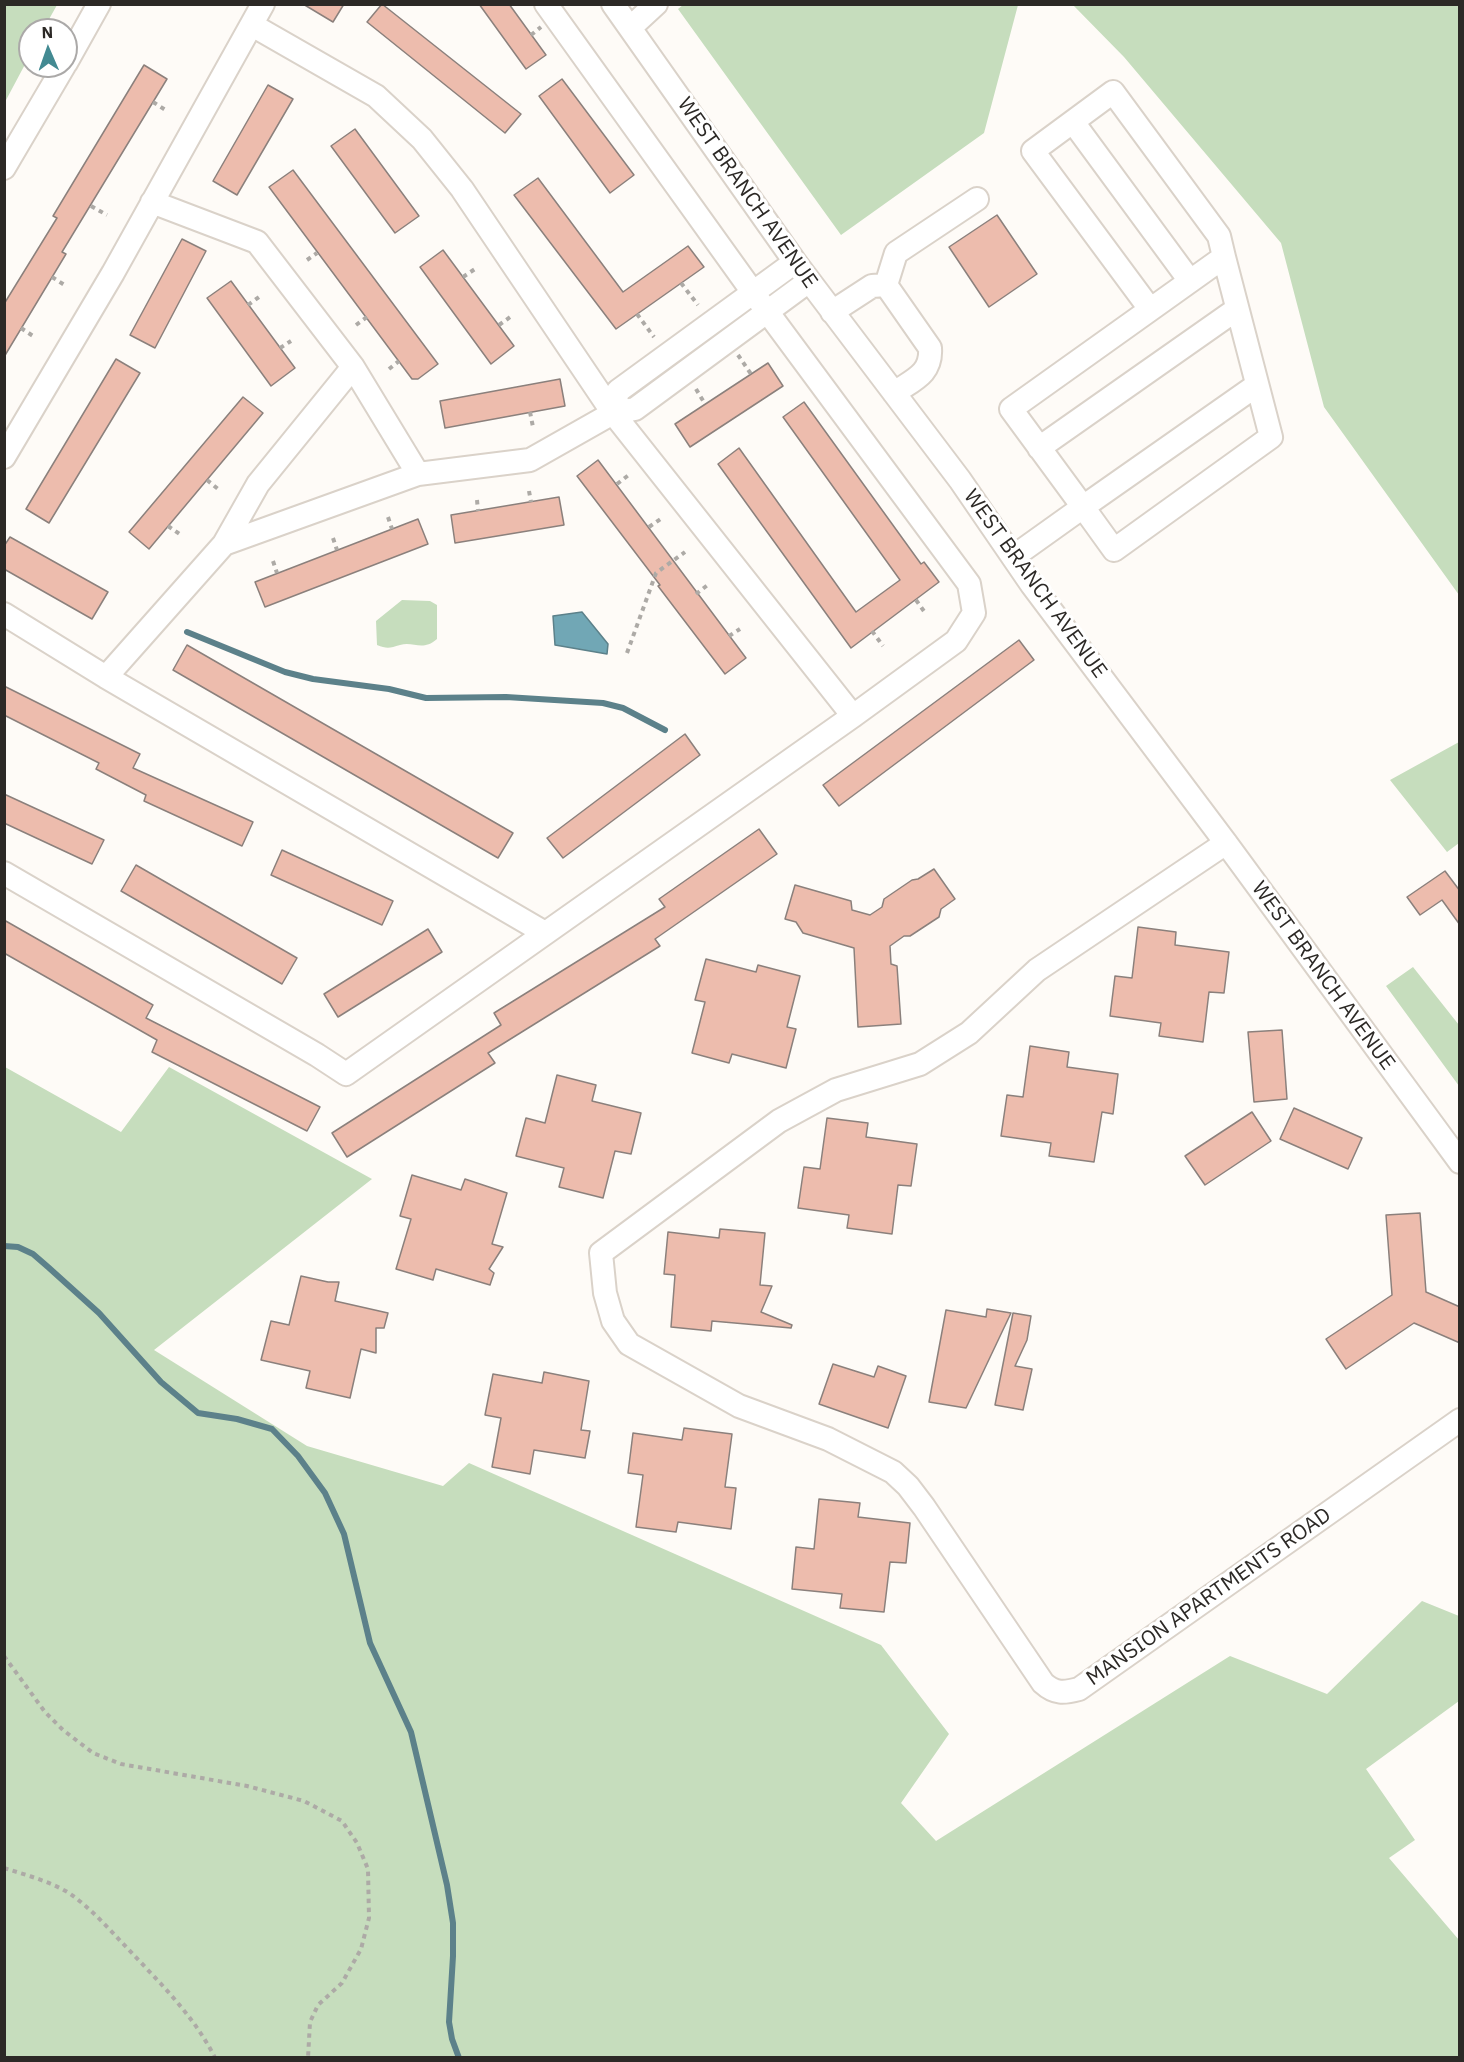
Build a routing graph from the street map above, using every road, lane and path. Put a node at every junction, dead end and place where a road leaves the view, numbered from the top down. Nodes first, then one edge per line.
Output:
1 (99, 4) edge
2 (263, 4) edge
3 (546, 4) edge
4 (613, 4) edge
5 (656, 4) edge
6 (252, 25) junction
7 (630, 28) junction
8 (78, 41) edge
9 (57, 78) edge
10 (153, 102) dead end
11 (167, 111) dead end
12 (1073, 122) junction
13 (4, 168) edge
14 (977, 199) dead end
15 (152, 202) junction
16 (91, 206) dead end
17 (106, 215) dead end
18 (317, 253) dead end
19 (1224, 257) junction
20 (308, 260) dead end
21 (795, 262) junction
22 (478, 267) dead end
23 (52, 277) dead end
24 (463, 277) dead end
25 (809, 280) junction
26 (1190, 281) junction
27 (681, 283) dead end
28 (886, 285) junction
29 (66, 286) dead end
30 (752, 291) junction
31 (259, 297) dead end
32 (248, 305) dead end
33 (698, 305) dead end
34 (1150, 309) junction
35 (1237, 309) junction
36 (768, 311) junction
37 (832, 312) junction
38 (637, 314) dead end
39 (513, 315) dead end
40 (367, 317) dead end
41 (356, 325) dead end
42 (499, 325) dead end
43 (21, 328) dead end
44 (654, 337) dead end
45 (36, 338) dead end
46 (291, 341) dead end
47 (280, 348) dead end
48 (738, 355) dead end
49 (399, 361) dead end
50 (353, 367) junction
51 (389, 369) dead end
52 (751, 374) dead end
53 (1257, 385) junction
54 (693, 386) dead end
55 (894, 393) junction
56 (705, 404) dead end
57 (530, 412) dead end
58 (613, 413) junction
59 (533, 427) dead end
60 (1040, 448) junction
61 (4, 457) edge
62 (418, 474) junction
63 (630, 474) dead end
64 (207, 480) dead end
65 (616, 484) dead end
66 (218, 489) dead end
67 (530, 491) dead end
68 (477, 500) dead end
69 (531, 502) dead end
70 (1083, 507) junction
71 (478, 511) dead end
72 (388, 517) dead end
73 (662, 518) dead end
74 (168, 526) dead end
75 (649, 527) dead end
76 (392, 529) dead end
77 (181, 535) dead end
78 (333, 538) dead end
79 (224, 544) junction
80 (337, 550) dead end
81 (686, 552) dead end
82 (1013, 557) junction
83 (273, 561) dead end
84 (278, 573) dead end
85 (709, 584) dead end
86 (696, 594) dead end
87 (916, 600) dead end
88 (4, 614) edge
89 (926, 614) dead end
90 (740, 629) dead end
91 (872, 631) dead end
92 (729, 636) dead end
93 (883, 646) dead end
94 (627, 653) dead end
95 (106, 677) junction
96 (853, 716) junction
97 (1226, 843) junction
98 (4, 873) edge
99 (545, 933) junction
100 (1460, 1162) edge
101 (1460, 1420) edge
102 (4, 1656) edge
103 (4, 1868) edge
104 (215, 2058) edge
105 (308, 2058) edge

1 - 8 street
2 - 6 street
3 - 30 street
4 - 7 street, WEST BRANCH AVENUE
5 - 7 street
6 - 15 street
6 - 58 street
7 - 21 street, WEST BRANCH AVENUE
9 - 13 street
10 - 11 path
12 - 19 street
12 - 26 street
12 - 34 street
14 - 28 street
15 - 50 street
15 - 61 street
16 - 17 path
18 - 20 path
19 - 26 street
19 - 35 street
21 - 25 street, WEST BRANCH AVENUE
21 - 30 street
22 - 24 path
23 - 29 path
25 - 36 street
25 - 37 street, WEST BRANCH AVENUE
26 - 34 street
27 - 33 path
28 - 37 street
28 - 55 street
30 - 36 street
30 - 58 street
31 - 32 path
34 - 60 street
35 - 53 street
35 - 60 street
36 - 58 street
36 - 96 street
37 - 55 street, WEST BRANCH AVENUE
38 - 44 path
39 - 42 path
40 - 41 path
43 - 45 path
46 - 47 path
48 - 52 path
49 - 51 path
50 - 62 street
50 - 79 street
53 - 70 street
53 - 70 street
54 - 56 path
55 - 82 street, WEST BRANCH AVENUE
57 - 59 path
58 - 62 street
58 - 96 street
60 - 70 street
62 - 79 street
63 - 65 path
64 - 66 path
67 - 69 path
68 - 71 path
70 - 82 street
72 - 76 path
73 - 75 path
74 - 77 path
78 - 80 path
79 - 95 street
81 - 94 path
82 - 97 street, WEST BRANCH AVENUE
83 - 84 path
85 - 86 path
87 - 89 path
88 - 95 street
90 - 92 path
91 - 93 path
95 - 99 street
96 - 99 street
97 - 100 street, WEST BRANCH AVENUE
97 - 101 street, MANSION APARTMENTS ROAD
98 - 99 street
102 - 105 path
103 - 104 path

